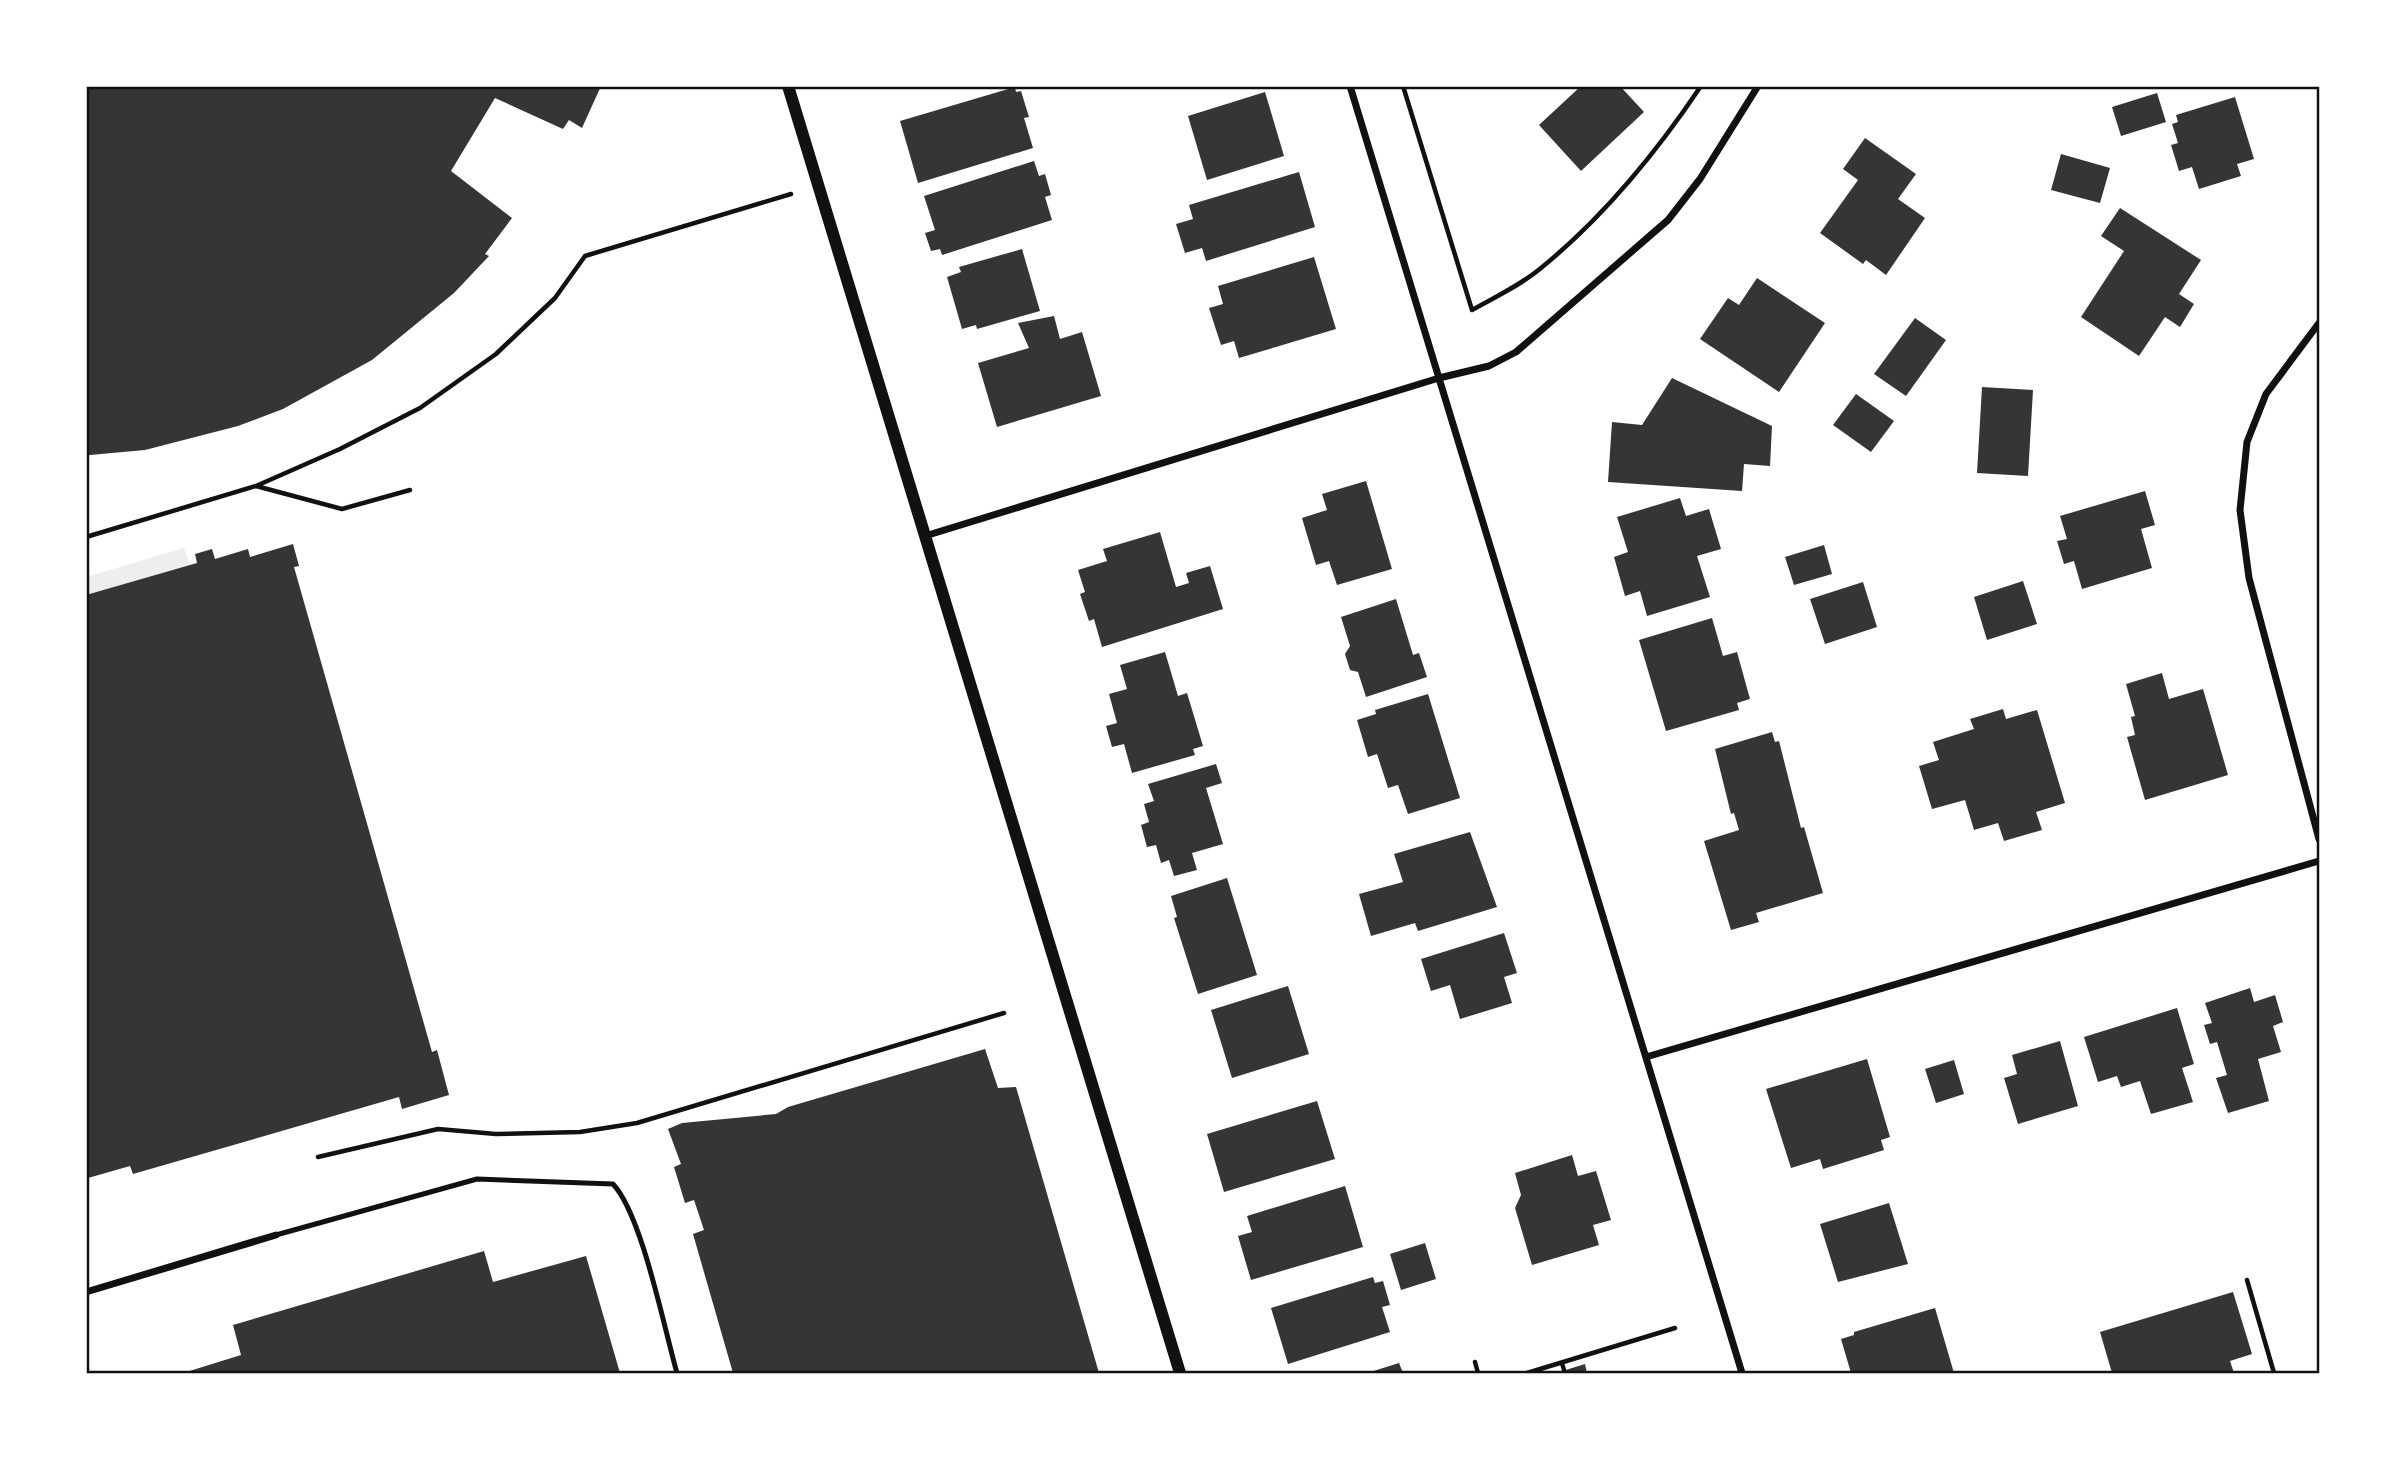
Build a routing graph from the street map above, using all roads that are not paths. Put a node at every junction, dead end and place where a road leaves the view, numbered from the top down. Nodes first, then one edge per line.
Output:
1 (788, 86) edge
2 (1350, 86) edge
3 (1758, 86) edge
4 (2319, 323) edge
5 (1439, 378) junction
6 (925, 536) junction
7 (2319, 839) edge
8 (2319, 861) edge
9 (1646, 1057) junction
10 (276, 1235) joint
11 (86, 1292) edge
12 (677, 1373) edge
13 (1181, 1373) edge
14 (1741, 1373) edge

1 - 6 street
2 - 5 street
3 - 5 street
4 - 7 street
5 - 6 street
5 - 9 street
6 - 13 street
8 - 9 street
9 - 14 street
10 - 11 street
10 - 12 lane

